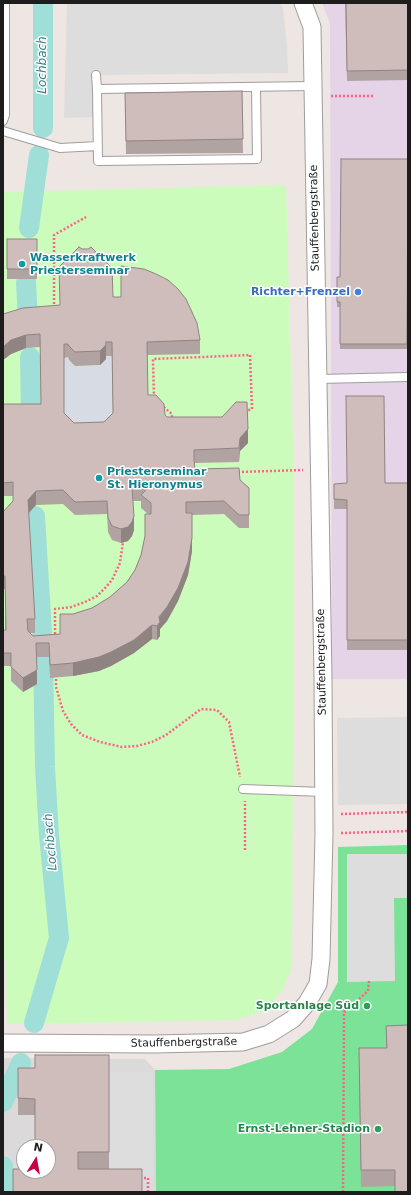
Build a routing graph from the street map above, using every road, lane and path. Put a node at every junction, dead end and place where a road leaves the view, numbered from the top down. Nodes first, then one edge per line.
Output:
1 (5, 3) edge
2 (303, 3) edge
3 (96, 75) dead end
4 (256, 87) junction
5 (97, 89) junction
6 (313, 91) junction
7 (373, 96) dead end
8 (3, 121) edge
9 (3, 131) edge
10 (98, 146) junction
11 (86, 216) dead end
12 (54, 311) edge
13 (408, 378) edge
14 (318, 380) junction
15 (172, 428) joint
16 (319, 469) junction
17 (234, 472) edge
18 (123, 542) edge
19 (55, 641) edge
20 (56, 670) edge
21 (243, 789) junction
22 (323, 792) junction
23 (408, 812) edge
24 (324, 815) junction
25 (408, 831) edge
26 (324, 834) junction
27 (245, 850) dead end
28 (369, 981) dead end
29 (3, 1043) edge
30 (134, 1178) edge
31 (148, 1192) edge
32 (343, 1192) edge

1 - 8 lane
2 - 6 street, Stauffenbergstraße
3 - 5 lane
4 - 5 lane
4 - 6 lane
4 - 10 lane
5 - 10 lane
6 - 7 path
6 - 14 street, Stauffenbergstraße
9 - 10 lane
11 - 12 path
13 - 14 lane
14 - 16 street, Stauffenbergstraße
15 - 15 path
16 - 17 path
16 - 22 street, Stauffenbergstraße
18 - 19 path
20 - 21 path
21 - 22 lane
21 - 27 path
22 - 24 street, Stauffenbergstraße
23 - 24 path
24 - 26 street, Stauffenbergstraße
25 - 26 path
26 - 29 street, Stauffenbergstraße
28 - 32 path
30 - 31 path

